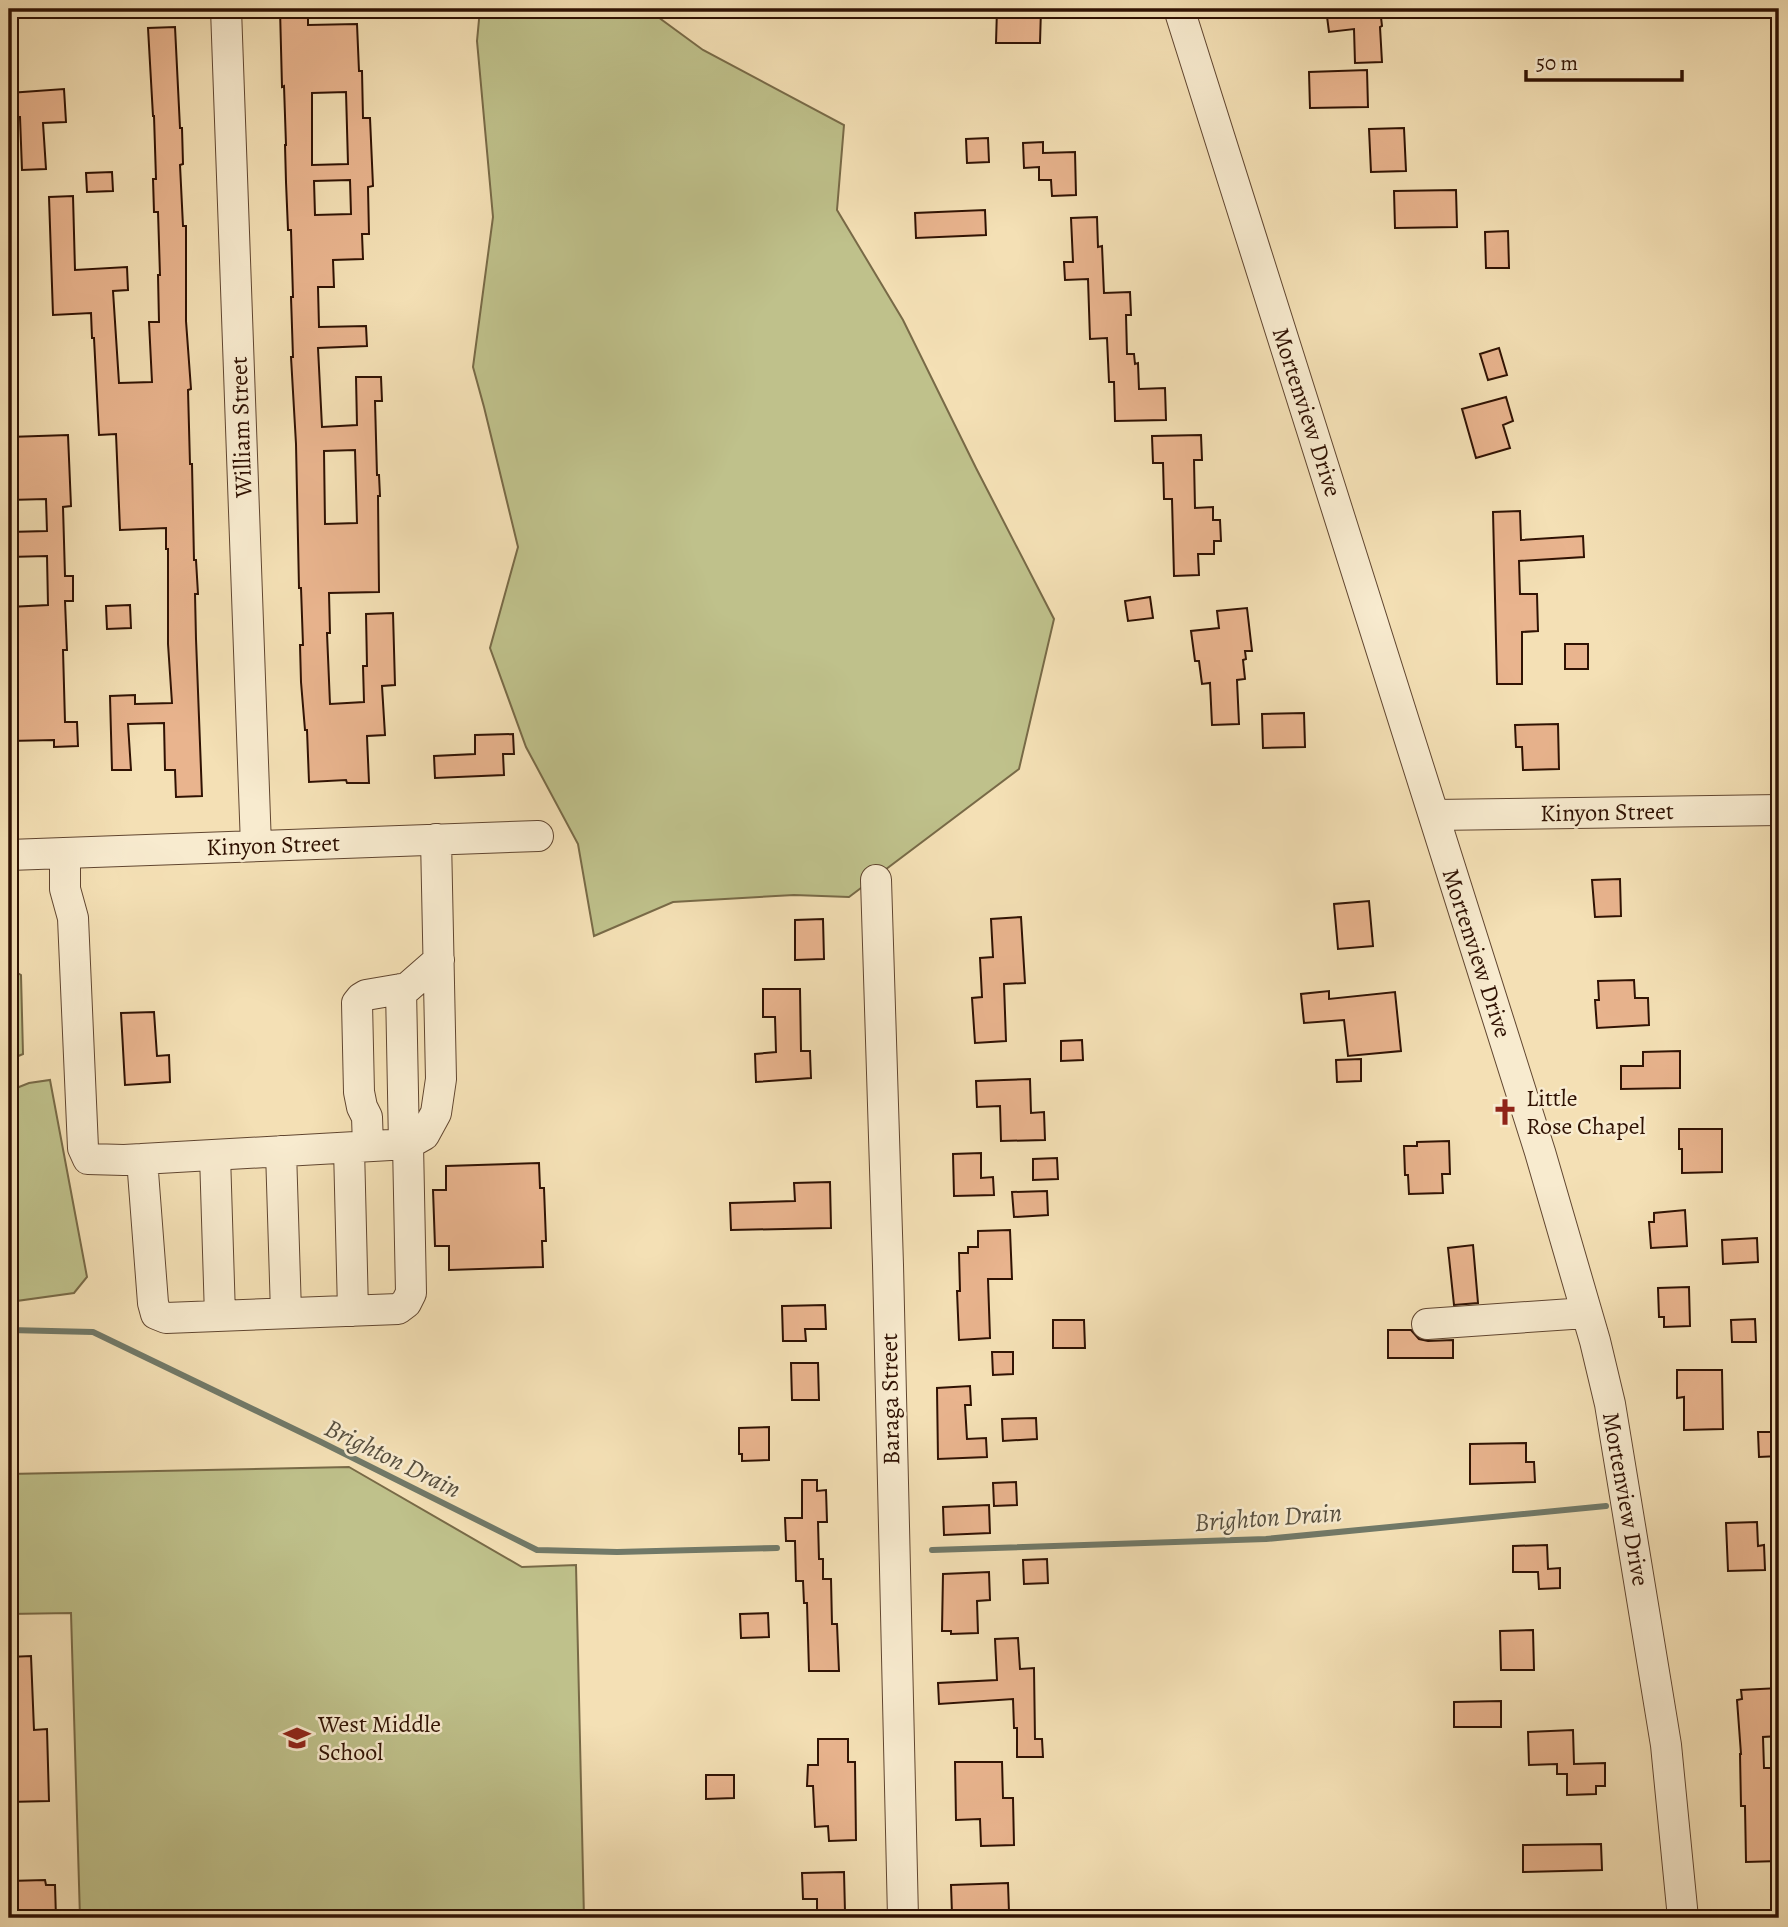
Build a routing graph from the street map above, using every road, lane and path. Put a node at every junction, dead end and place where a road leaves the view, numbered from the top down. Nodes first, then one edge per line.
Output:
1 (226, 9) edge
2 (1179, 9) edge
3 (1779, 810) edge
4 (1434, 815) junction
5 (538, 836) dead end
6 (436, 839) junction
7 (256, 846) junction
8 (65, 853) junction
9 (9, 855) edge
10 (876, 880) dead end
11 (439, 960) junction
12 (401, 989) junction
13 (406, 1144) junction
14 (358, 1147) junction
15 (281, 1151) junction
16 (215, 1155) junction
17 (142, 1159) junction
18 (353, 1311) junction
19 (286, 1313) junction
20 (1586, 1313) junction
21 (220, 1316) junction
22 (1427, 1324) dead end
23 (903, 1918) edge
24 (1683, 1918) edge

1 - 7 street, William Street
2 - 4 street, Mortenview Drive
3 - 4 street, Kinyon Street
4 - 20 street, Mortenview Drive
5 - 6 street, Kinyon Street
6 - 7 street, Kinyon Street
6 - 11 street
7 - 8 street, Kinyon Street
8 - 9 street, Kinyon Street
8 - 17 street
10 - 23 street, Baraga Street
11 - 12 street
11 - 13 street
12 - 13 street
12 - 14 street
13 - 14 street
13 - 18 street
14 - 15 street
14 - 18 street
15 - 16 street
15 - 19 street
16 - 17 street
16 - 21 street
17 - 21 street
18 - 19 street
19 - 21 street
20 - 22 street
20 - 24 street, Mortenview Drive

